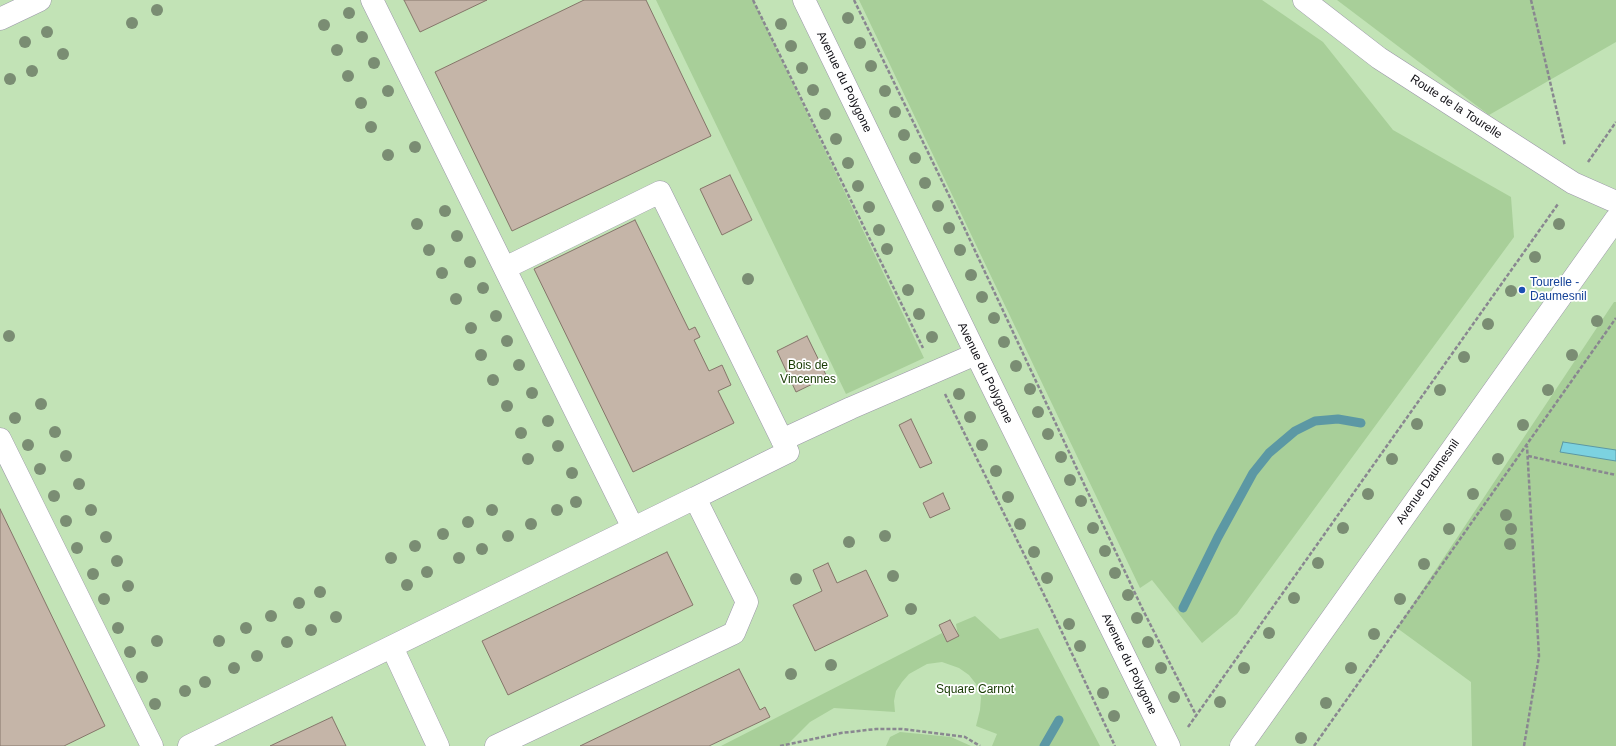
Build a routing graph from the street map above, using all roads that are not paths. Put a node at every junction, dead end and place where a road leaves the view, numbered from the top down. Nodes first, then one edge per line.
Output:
1 (40, 0) edge
2 (372, 0) edge
3 (804, 0) edge
4 (1304, 0) edge
5 (0, 20) edge
6 (1616, 202) edge
7 (1616, 218) edge
8 (505, 268) junction
9 (976, 354) junction
10 (0, 439) edge
11 (782, 440) junction
12 (695, 498) junction
13 (634, 528) junction
14 (392, 647) junction
15 (152, 746) edge
16 (189, 746) edge
17 (438, 746) edge
18 (496, 746) edge
19 (1169, 746) edge
20 (1241, 746) edge

1 - 5 street
2 - 8 street
3 - 9 street, Avenue du Polygone
4 - 6 street, Route de la Tourelle
7 - 20 street, Avenue Daumesnil
8 - 11 street
8 - 13 street
9 - 11 street
9 - 19 street, Avenue du Polygone
10 - 15 street
11 - 12 street
12 - 13 street
12 - 18 street
13 - 14 street
14 - 16 street
14 - 17 street

